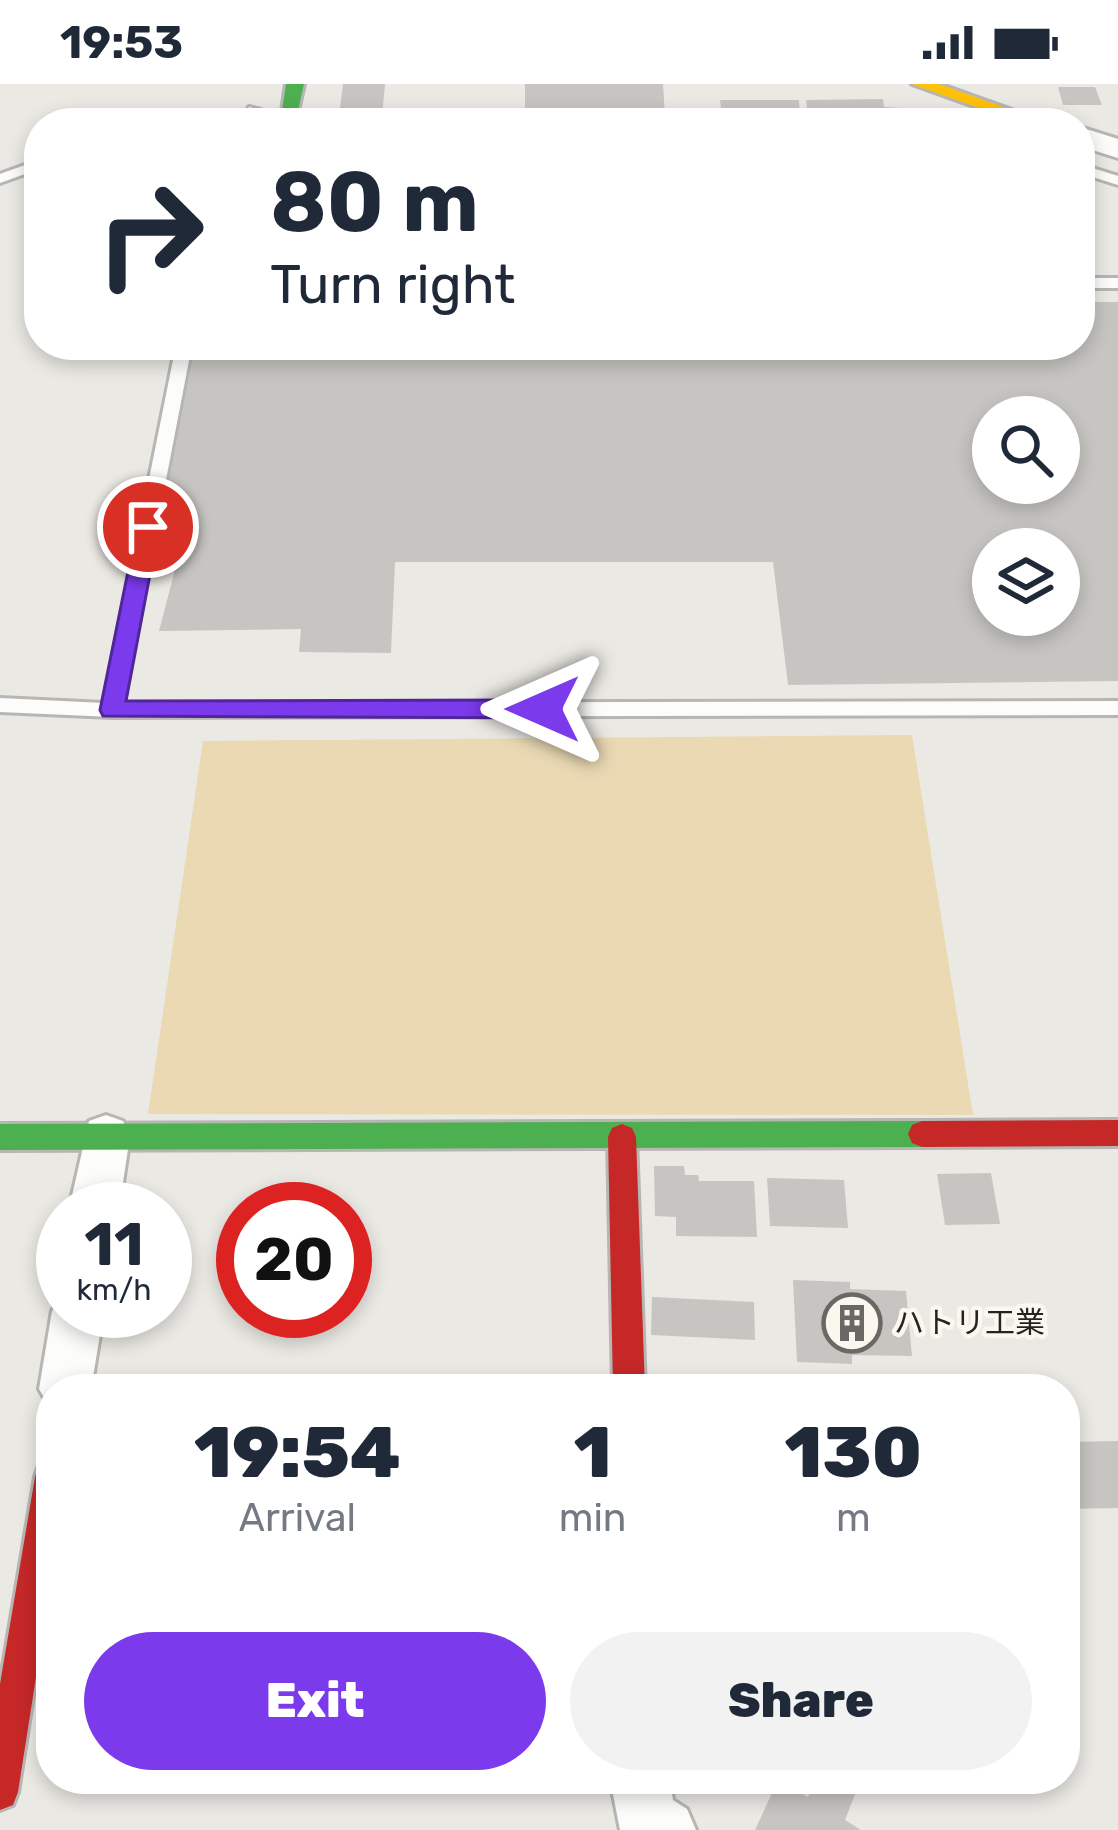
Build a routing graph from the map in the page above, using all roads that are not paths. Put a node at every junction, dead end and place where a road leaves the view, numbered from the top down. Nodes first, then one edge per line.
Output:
1 (921, 84) edge
2 (994, 108) edge
3 (181, 360) edge
4 (0, 705) edge
5 (1118, 708) edge
6 (112, 710) junction
7 (1118, 1133) edge
8 (106, 1136) junction
9 (0, 1137) edge
10 (622, 1137) junction
11 (98, 1182) edge
12 (74, 1338) edge
13 (68, 1374) edge
14 (628, 1374) edge
15 (36, 1570) edge
16 (0, 1792) edge
17 (642, 1794) edge
18 (666, 1830) edge

1 - 2 street
3 - 6 lane
4 - 6 lane
5 - 6 lane
7 - 10 street
8 - 9 street
8 - 10 street
8 - 11 street
10 - 14 street
12 - 13 street
15 - 16 street
17 - 18 street

